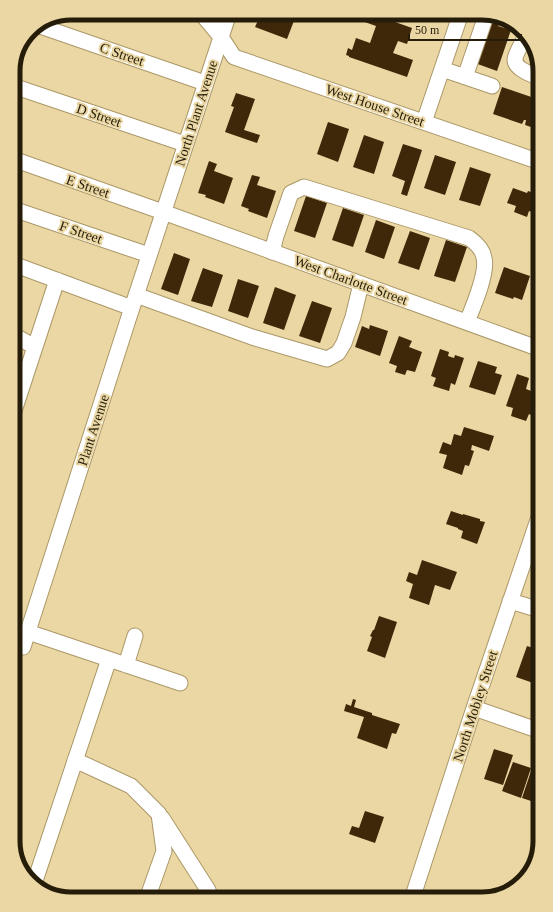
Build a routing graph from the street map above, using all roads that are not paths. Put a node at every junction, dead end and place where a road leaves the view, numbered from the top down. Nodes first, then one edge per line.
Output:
1 (207, 20) edge
2 (227, 20) edge
3 (459, 20) edge
4 (485, 20) edge
5 (45, 28) edge
6 (221, 37) junction
7 (523, 42) edge
8 (442, 70) junction
9 (533, 75) edge
10 (465, 77) junction
11 (205, 83) junction
12 (492, 86) dead end
13 (20, 88) edge
14 (424, 122) junction
15 (185, 144) junction
16 (533, 160) edge
17 (20, 161) edge
18 (20, 211) edge
19 (163, 212) junction
20 (272, 252) junction
21 (149, 255) junction
22 (20, 267) edge
23 (57, 280) junction
24 (361, 284) junction
25 (134, 301) junction
26 (467, 322) junction
27 (20, 339) edge
28 (533, 346) edge
29 (36, 347) junction
30 (20, 394) edge
31 (533, 534) edge
32 (510, 601) junction
33 (533, 608) edge
34 (28, 632) junction
35 (135, 636) dead end
36 (20, 642) edge
37 (109, 659) junction
38 (126, 664) junction
39 (180, 683) dead end
40 (474, 708) junction
41 (533, 729) edge
42 (75, 760) junction
43 (159, 814) junction
44 (36, 878) edge
45 (149, 892) edge
46 (208, 892) edge
47 (414, 892) edge

1 - 6 street, West House Street
2 - 6 street, North Plant Avenue
3 - 8 street
4 - 10 street
5 - 11 street, C Street
6 - 11 street, North Plant Avenue
6 - 14 street, West House Street
7 - 9 street
8 - 10 street
8 - 14 street
10 - 12 street
11 - 15 street, North Plant Avenue
13 - 15 street, D Street
14 - 16 street, West House Street
15 - 19 street, North Plant Avenue
17 - 19 street, E Street
18 - 21 street, F Street
19 - 20 street, West Charlotte Street
19 - 21 street, Plant Avenue
20 - 24 street, West Charlotte Street
20 - 26 street
21 - 25 street, Plant Avenue
22 - 23 street
23 - 25 street
23 - 29 street
24 - 25 street
24 - 26 street, West Charlotte Street
25 - 34 street, Plant Avenue
26 - 28 street, West Charlotte Street
27 - 29 street
29 - 30 street
31 - 32 street, North Mobley Street
32 - 33 street
32 - 40 street, North Mobley Street
34 - 36 street, Plant Avenue
34 - 37 street
35 - 38 street
37 - 38 street
37 - 42 street
38 - 39 street
40 - 41 street
40 - 47 street, North Mobley Street
42 - 43 street
42 - 44 street
43 - 45 street
43 - 46 street

